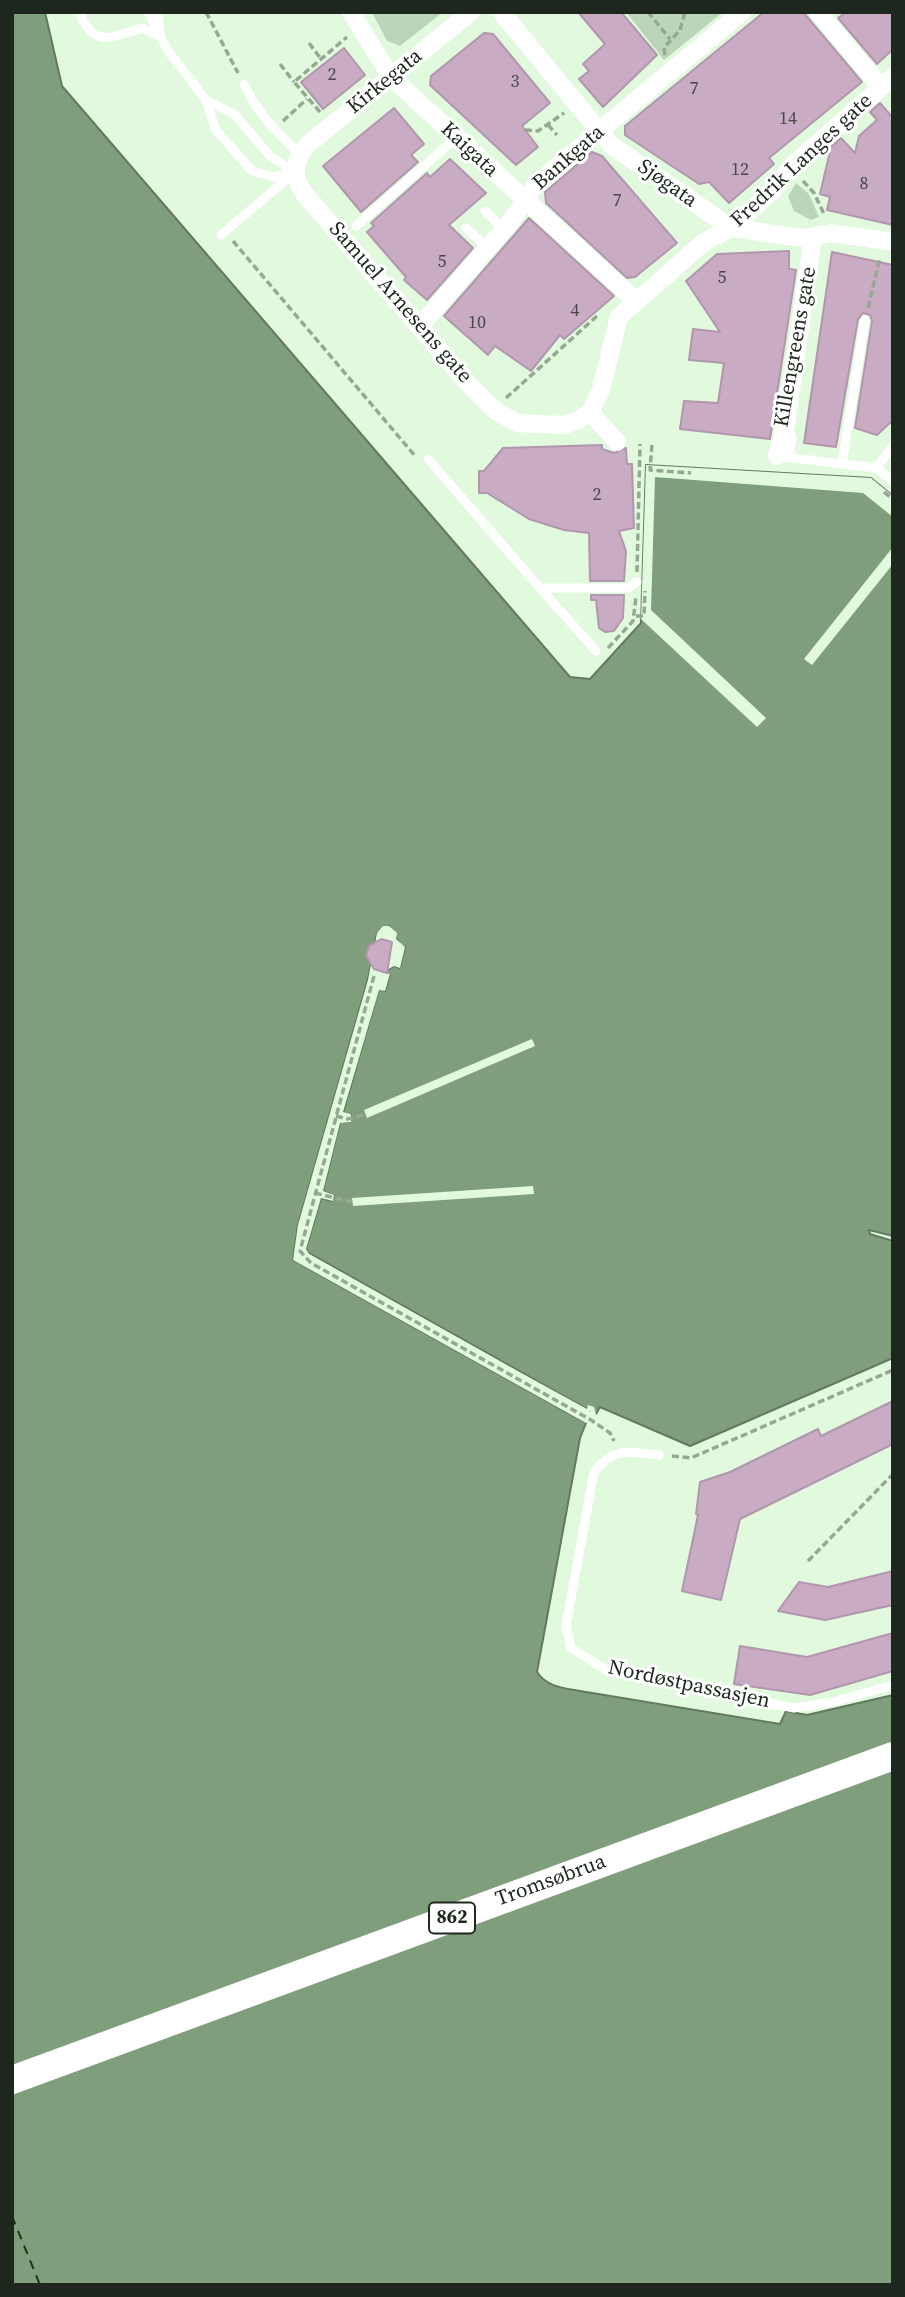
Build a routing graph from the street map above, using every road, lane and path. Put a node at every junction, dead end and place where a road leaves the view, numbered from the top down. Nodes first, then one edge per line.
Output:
1 (80, 12) edge
2 (148, 12) edge
3 (158, 12) edge
4 (206, 12) edge
5 (351, 12) edge
6 (471, 12) edge
7 (501, 12) edge
8 (648, 12) edge
9 (685, 12) edge
10 (742, 12) edge
11 (818, 12) edge
12 (347, 37) dead end
13 (160, 38) junction
14 (670, 39) junction
15 (309, 43) dead end
16 (664, 48) dead end
17 (321, 59) junction
18 (280, 64) dead end
19 (391, 77) junction
20 (294, 82) junction
21 (887, 82) edge
22 (244, 84) joint
23 (307, 99) junction
24 (205, 100) junction
25 (564, 113) dead end
26 (323, 114) dead end
27 (283, 121) dead end
28 (548, 125) junction
29 (525, 130) dead end
30 (599, 131) junction
31 (557, 135) dead end
32 (456, 138) junction
33 (300, 153) junction
34 (295, 172) junction
35 (803, 181) dead end
36 (525, 197) junction
37 (485, 211) dead end
38 (825, 216) dead end
39 (356, 226) dead end
40 (466, 228) dead end
41 (731, 228) junction
42 (504, 229) junction
43 (223, 234) joint
44 (813, 237) junction
45 (488, 248) junction
46 (886, 249) edge
47 (636, 301) junction
48 (597, 316) dead end
49 (865, 320) joint
50 (420, 326) junction
51 (504, 399) dead end
52 (590, 412) junction
53 (623, 442) dead end
54 (640, 444) dead end
55 (652, 445) dead end
56 (893, 446) edge
57 (783, 457) joint
58 (428, 459) dead end
59 (418, 460) dead end
60 (842, 464) junction
61 (876, 468) junction
62 (691, 473) dead end
63 (893, 481) edge
64 (641, 582) junction
65 (540, 588) junction
66 (636, 615) junction
67 (596, 651) joint
68 (374, 976) dead end
69 (366, 1114) dead end
70 (336, 1116) junction
71 (315, 1193) junction
72 (352, 1202) dead end
73 (893, 1370) edge
74 (619, 1453) junction
75 (659, 1455) joint
76 (893, 1474) edge
77 (808, 1561) dead end
78 (893, 1685) edge
79 (893, 1756) edge
80 (12, 2080) edge

1 - 13 lane
2 - 13 lane, Samuel Arnesens gate
3 - 13 lane
4 - 22 path
5 - 19 street, Kaigata
6 - 19 street, Kirkegata
7 - 30 street, Sjøgata
8 - 14 path
9 - 14 path
10 - 30 street, Bankgata
11 - 21 street
12 - 17 path
13 - 24 lane, Samuel Arnesens gate
14 - 16 path
15 - 17 path
17 - 20 path
18 - 20 path
19 - 32 street, Kaigata
19 - 33 street, Kirkegata
20 - 23 path
21 - 41 street, Fredrik Langes gate
22 - 33 lane
23 - 26 path
23 - 27 path
24 - 34 lane, Samuel Arnesens gate
24 - 34 lane, Samuel Arnesens gate
25 - 28 path
28 - 29 path
28 - 31 path
30 - 36 street, Bankgata
30 - 41 street, Sjøgata
32 - 36 street, Kaigata
32 - 39 lane
33 - 34 street
34 - 43 lane
34 - 50 street, Samuel Arnesens gate
35 - 38 path
36 - 42 street, Bankgata
36 - 47 street, Kaigata
37 - 42 lane
40 - 45 lane
41 - 44 street, Sjøgata
41 - 47 street, Fredrik Langes gate
42 - 45 street, Bankgata
43 - 59 path
44 - 46 street, Sjøgata
44 - 57 street, Killengreens gate
45 - 50 street, Bankgata
46 - 49 path
47 - 52 street, Fredrik Langes gate
48 - 51 path
49 - 60 lane
50 - 52 street, Samuel Arnesens gate
52 - 53 street
54 - 64 path
55 - 62 path
56 - 61 lane
57 - 60 lane
58 - 65 lane
60 - 61 lane
61 - 63 lane
64 - 65 lane
64 - 66 path
64 - 66 path
65 - 67 lane
66 - 67 path
68 - 70 path
69 - 70 path
70 - 71 path
71 - 72 path
71 - 74 path
73 - 75 path
74 - 75 lane
74 - 78 lane, Nordøstpassasjen
76 - 77 path
79 - 80 main road, Tromsøbrua / 862

